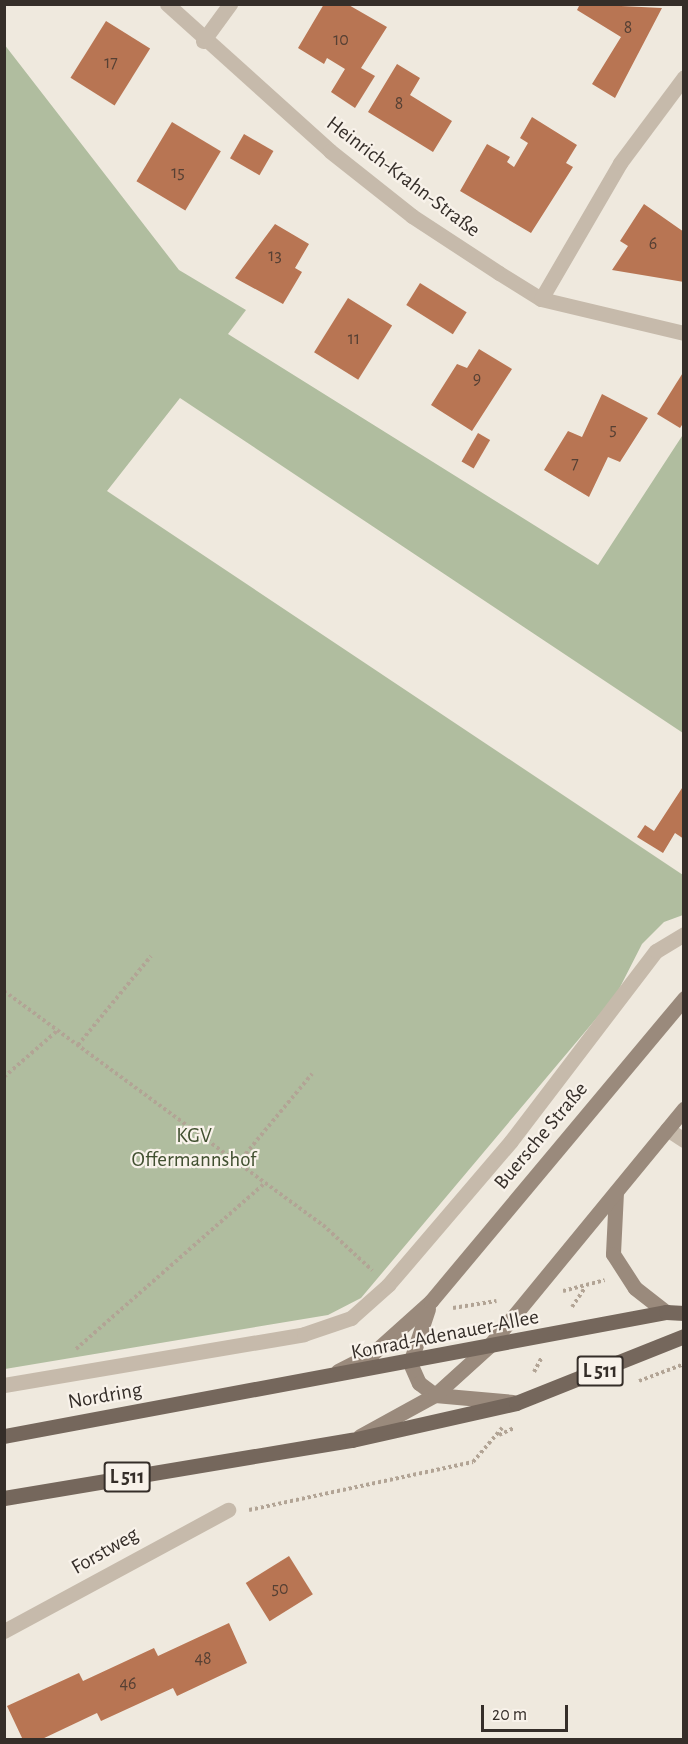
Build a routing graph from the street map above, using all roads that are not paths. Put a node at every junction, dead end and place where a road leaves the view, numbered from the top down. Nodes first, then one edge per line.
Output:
1 (167, 4) edge
2 (230, 4) edge
3 (203, 41) junction
4 (684, 77) edge
5 (541, 299) junction
6 (684, 333) edge
7 (684, 934) edge
8 (684, 998) edge
9 (684, 1109) edge
10 (667, 1129) junction
11 (684, 1140) edge
12 (616, 1192) junction
13 (429, 1307) junction
14 (666, 1312) junction
15 (684, 1313) edge
16 (684, 1336) edge
17 (489, 1346) junction
18 (410, 1363) junction
19 (325, 1378) junction
20 (4, 1385) edge
21 (435, 1395) junction
22 (213, 1398) joint
23 (516, 1402) junction
24 (4, 1436) edge
25 (352, 1440) junction
26 (4, 1498) edge
27 (228, 1510) dead end
28 (4, 1631) edge

1 - 3 street, Heinrich-Krahn-Straße
2 - 3 street
3 - 5 street, Heinrich-Krahn-Straße
4 - 5 street
5 - 6 street, Heinrich-Krahn-Straße
7 - 20 street
8 - 13 main road, Buersche Straße
9 - 10 main road
10 - 11 street
10 - 12 main road
12 - 14 main road
12 - 17 main road
13 - 18 main road, Buersche Straße
13 - 19 main road, Buersche Straße
14 - 15 main road, Konrad-Adenauer-Allee / L 511
14 - 17 main road, Konrad-Adenauer-Allee / L 511
16 - 23 main road, L 511
17 - 18 main road, Konrad-Adenauer-Allee / L 511
17 - 21 main road
18 - 19 main road, Konrad-Adenauer-Allee / L 511
18 - 21 main road
19 - 22 main road, Konrad-Adenauer-Allee / L 511
21 - 23 main road
21 - 25 main road
22 - 24 main road, Nordring / L 511
23 - 25 main road, L 511
25 - 26 main road, L 511
27 - 28 street, Forstweg

